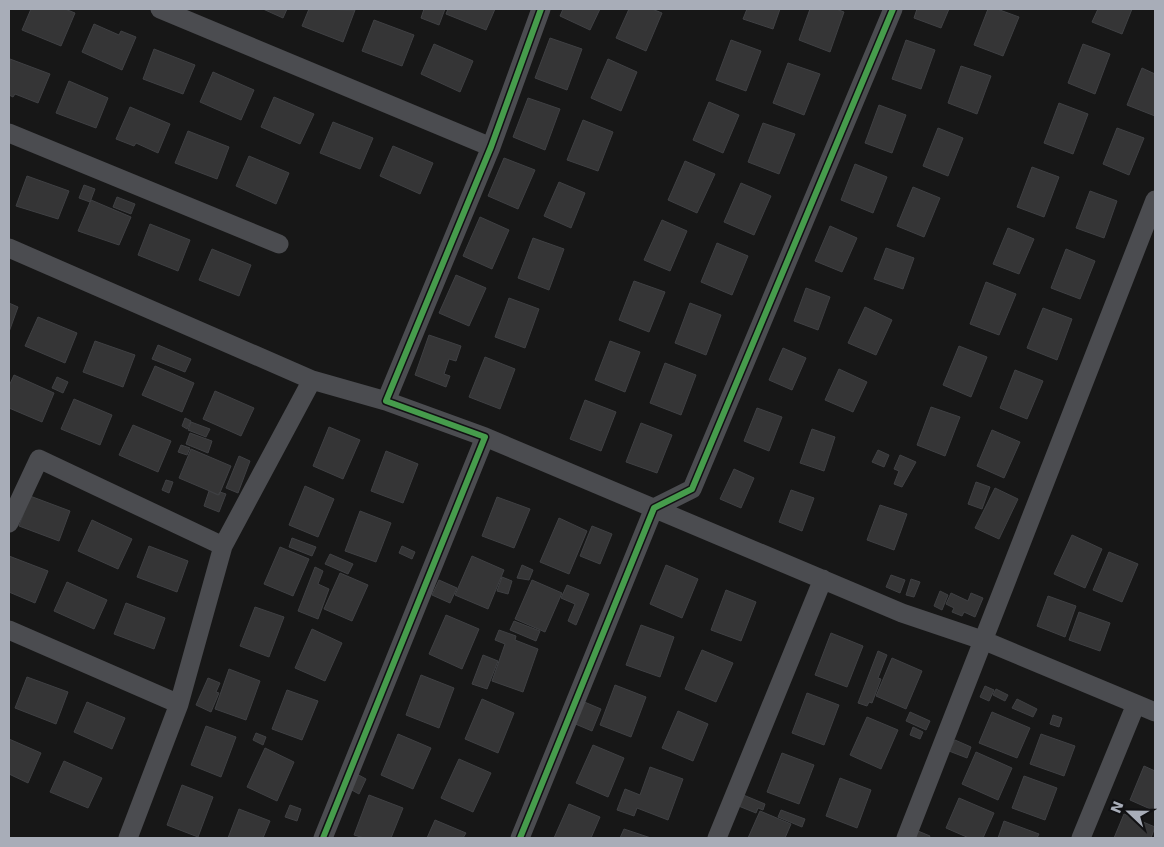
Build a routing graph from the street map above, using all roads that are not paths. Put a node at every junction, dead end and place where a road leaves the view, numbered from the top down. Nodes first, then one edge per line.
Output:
1 (160, 9) edge
2 (541, 9) edge
3 (893, 9) edge
4 (9, 133) edge
5 (491, 147) junction
6 (1155, 200) edge
7 (279, 244) dead end
8 (9, 248) edge
9 (312, 380) junction
10 (386, 401) junction
11 (485, 437) junction
12 (654, 508) junction
13 (9, 524) edge
14 (223, 546) junction
15 (823, 579) junction
16 (9, 630) edge
17 (985, 641) junction
18 (179, 704) junction
19 (1136, 704) junction
20 (1155, 712) edge
21 (128, 838) edge
22 (323, 838) edge
23 (520, 838) edge
24 (717, 838) edge
25 (906, 838) edge
26 (1081, 838) edge

1 - 5 street
2 - 5 street
3 - 12 street
4 - 7 street
5 - 10 street
6 - 17 street
8 - 9 street
9 - 10 street
9 - 14 street
10 - 11 street
11 - 12 street
11 - 22 street
12 - 15 street
12 - 23 street
13 - 14 street
14 - 18 street
15 - 17 street
15 - 24 street
16 - 18 street
17 - 19 street
17 - 25 street
18 - 21 street
19 - 20 street
19 - 26 street

